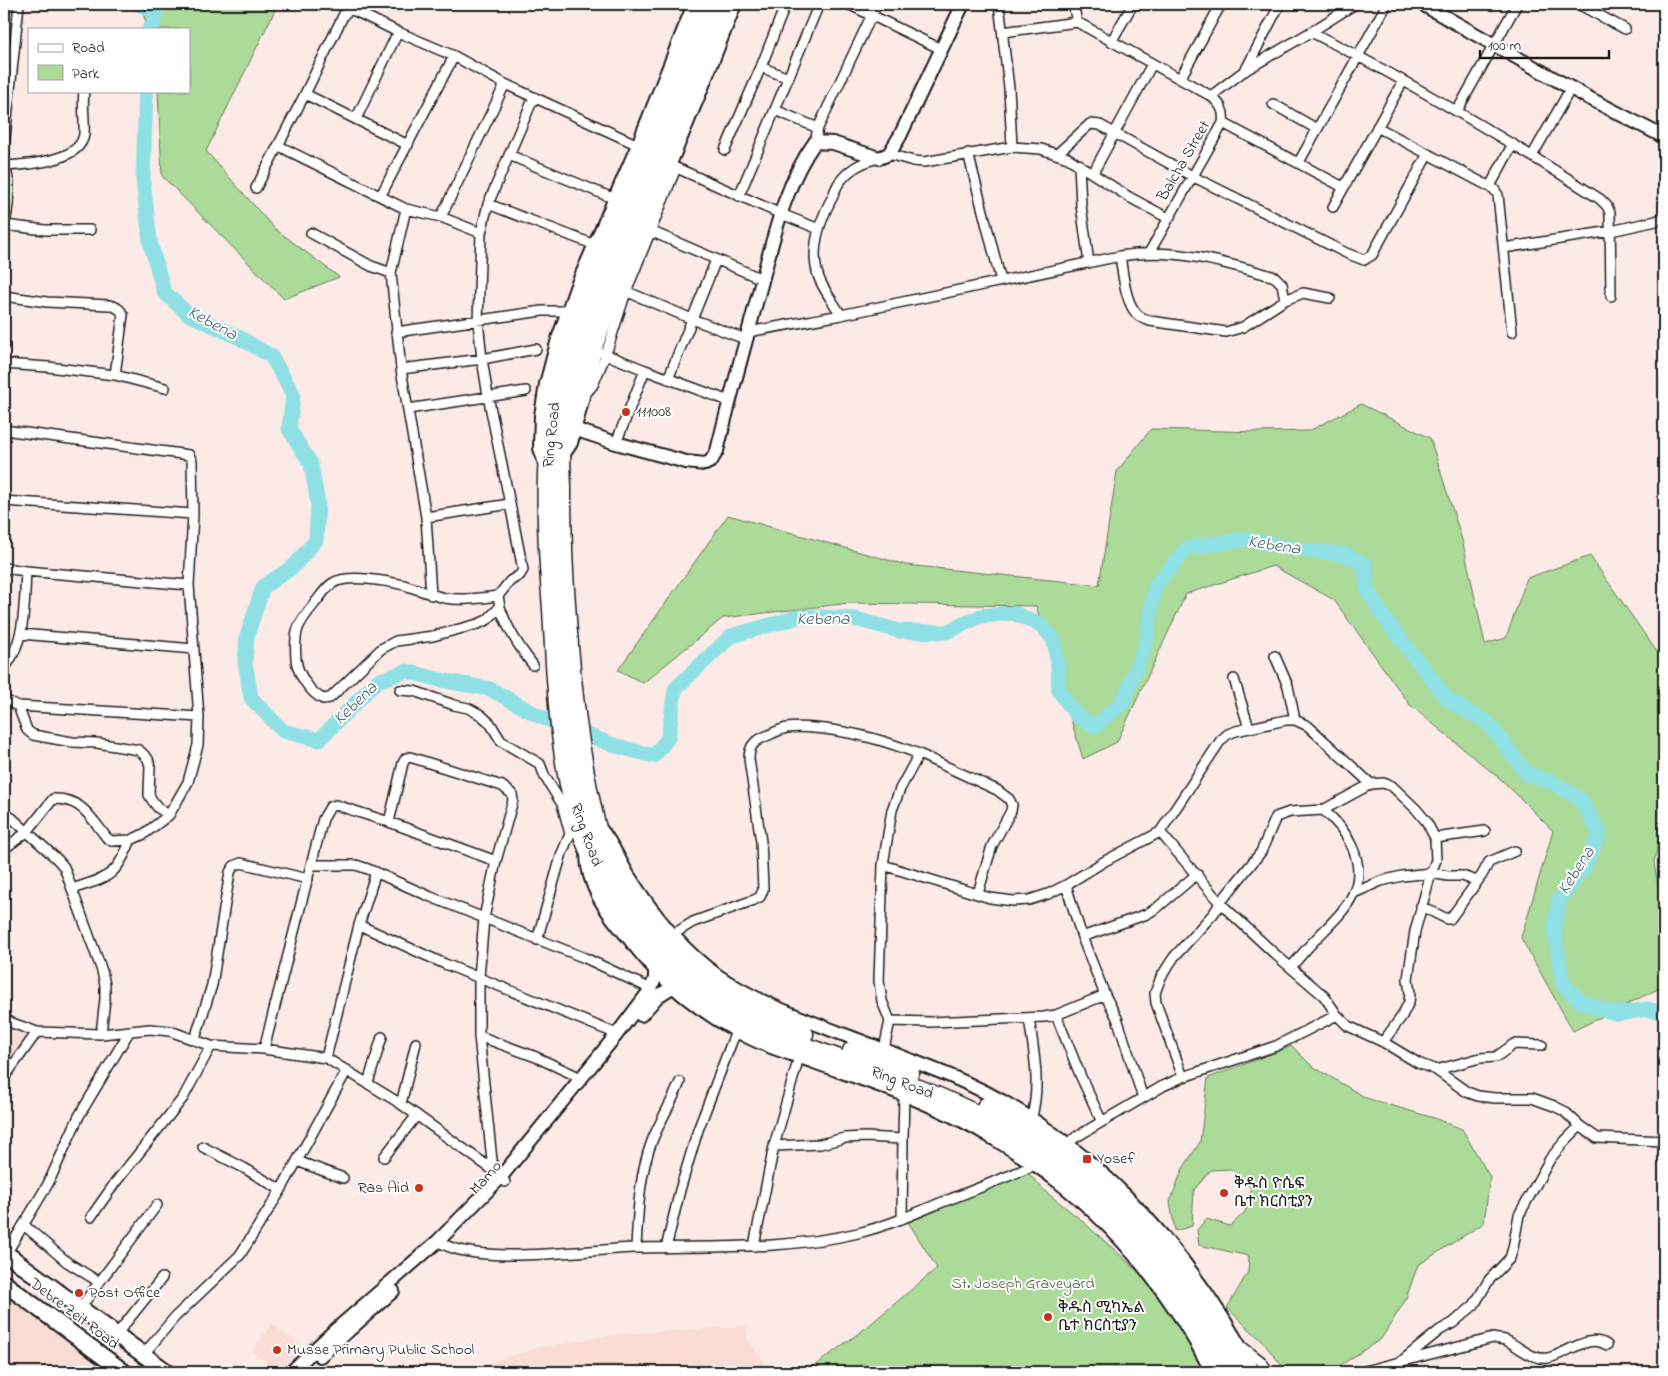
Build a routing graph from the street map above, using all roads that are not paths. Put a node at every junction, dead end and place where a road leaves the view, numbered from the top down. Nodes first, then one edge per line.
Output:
1 (19, 4) edge
2 (694, 4) edge
3 (706, 4) edge
4 (721, 4) edge
5 (734, 4) edge
6 (819, 4) edge
7 (848, 4) edge
8 (876, 4) edge
9 (963, 4) edge
10 (999, 4) edge
11 (1073, 4) edge
12 (1133, 4) edge
13 (1221, 4) edge
14 (1280, 4) edge
15 (1355, 4) edge
16 (1387, 4) edge
17 (1422, 4) edge
18 (1517, 4) edge
19 (1578, 4) edge
20 (783, 11) dead end
21 (871, 15) junction
22 (1077, 22) junction
23 (1625, 29) dead end
24 (398, 32) junction
25 (1003, 32) junction
26 (1311, 32) junction
27 (1111, 42) junction
28 (1494, 44) junction
29 (942, 49) junction
30 (1357, 55) junction
31 (454, 56) junction
32 (1152, 64) junction
33 (761, 68) junction
34 (1244, 71) junction
35 (788, 78) junction
36 (1180, 79) junction
37 (1403, 81) junction
38 (505, 84) junction
39 (1571, 88) junction
40 (84, 92) edge
41 (305, 94) junction
42 (1211, 96) junction
43 (534, 97) junction
44 (1273, 104) dead end
45 (775, 110) junction
46 (1457, 111) junction
47 (356, 119) junction
48 (1224, 122) junction
49 (1377, 127) junction
50 (818, 128) junction
51 (1317, 129) junction
52 (1114, 133) junction
53 (1664, 137) edge
54 (815, 142) junction
55 (1513, 144) junction
56 (408, 145) junction
57 (638, 145) junction
58 (279, 146) junction
59 (4, 147) edge
60 (1012, 147) junction
61 (725, 150) dead end
62 (968, 153) junction
63 (1057, 154) junction
64 (1428, 154) junction
65 (509, 155) junction
66 (884, 156) junction
67 (1532, 156) junction
68 (4, 161) edge
69 (1299, 162) junction
70 (1079, 164) junction
71 (4, 166) edge
72 (673, 166) junction
73 (1093, 173) junction
74 (1192, 176) junction
75 (1490, 186) junction
76 (1343, 187) junction
77 (256, 188) dead end
78 (381, 195) junction
79 (739, 196) junction
80 (615, 198) junction
81 (488, 204) junction
82 (1333, 207) dead end
83 (406, 209) junction
84 (781, 214) junction
85 (441, 217) junction
86 (1664, 217) edge
87 (1168, 218) junction
88 (5, 228) edge
89 (819, 229) junction
90 (90, 230) dead end
91 (648, 230) junction
92 (1610, 231) junction
93 (311, 233) dead end
94 (482, 233) junction
95 (595, 245) junction
96 (1504, 248) junction
97 (1149, 253) junction
98 (1120, 256) junction
99 (716, 260) junction
100 (1089, 263) junction
101 (391, 273) junction
102 (762, 279) junction
103 (1001, 281) junction
104 (622, 290) junction
105 (4, 296) edge
106 (1611, 296) dead end
107 (1330, 298) dead end
108 (1285, 300) junction
109 (567, 311) junction
110 (841, 315) junction
111 (692, 320) junction
112 (478, 321) junction
113 (396, 332) junction
114 (1512, 332) dead end
115 (747, 335) junction
116 (536, 349) dead end
117 (601, 352) junction
118 (482, 359) junction
119 (4, 364) edge
120 (401, 369) junction
121 (645, 370) junction
122 (115, 375) junction
123 (668, 379) junction
124 (165, 388) dead end
125 (526, 391) dead end
126 (488, 396) junction
127 (729, 401) junction
128 (408, 409) junction
129 (574, 429) junction
130 (4, 430) edge
131 (616, 442) junction
132 (561, 458) junction
133 (547, 470) junction
134 (4, 501) edge
135 (510, 504) junction
136 (194, 514) junction
137 (426, 517) junction
138 (556, 566) junction
139 (4, 568) edge
140 (26, 571) junction
141 (189, 585) junction
142 (431, 595) junction
143 (498, 596) junction
144 (500, 607) junction
145 (21, 634) junction
146 (194, 649) junction
147 (1275, 656) dead end
148 (533, 665) dead end
149 (4, 669) edge
150 (1234, 679) dead end
151 (400, 690) dead end
152 (4, 700) edge
153 (18, 706) junction
154 (199, 717) junction
155 (1295, 720) junction
156 (1249, 728) junction
157 (919, 754) junction
158 (1371, 784) junction
159 (581, 796) junction
160 (1323, 810) junction
161 (4, 813) edge
162 (169, 815) junction
163 (389, 822) junction
164 (596, 824) junction
165 (1485, 831) dead end
166 (27, 832) junction
167 (1160, 832) junction
168 (1435, 838) junction
169 (131, 840) junction
170 (587, 844) junction
171 (4, 848) edge
172 (1515, 851) dead end
173 (496, 861) junction
174 (311, 865) junction
175 (883, 865) junction
176 (376, 872) junction
177 (1430, 873) junction
178 (1197, 874) junction
179 (308, 879) junction
180 (1477, 881) junction
181 (1066, 885) junction
182 (72, 889) junction
183 (978, 893) junction
184 (1354, 893) junction
185 (1220, 903) junction
186 (1421, 906) junction
187 (484, 918) junction
188 (359, 925) junction
189 (672, 935) junction
190 (1082, 937) junction
191 (537, 940) junction
192 (1291, 967) junction
193 (655, 969) junction
194 (479, 977) junction
195 (674, 986) junction
196 (650, 989) junction
197 (1105, 995) junction
198 (1056, 1015) junction
199 (1337, 1015) junction
200 (4, 1018) edge
201 (1029, 1018) junction
202 (890, 1021) junction
203 (736, 1031) junction
204 (37, 1032) junction
205 (129, 1032) junction
206 (101, 1034) junction
207 (617, 1034) junction
208 (479, 1036) junction
209 (382, 1037) dead end
210 (195, 1040) junction
211 (1383, 1042) junction
212 (416, 1043) dead end
213 (1542, 1045) dead end
214 (211, 1046) junction
215 (264, 1049) junction
216 (884, 1049) junction
217 (800, 1057) junction
218 (326, 1058) junction
219 (347, 1070) junction
220 (1436, 1070) junction
221 (1183, 1077) junction
222 (4, 1078) edge
223 (581, 1078) junction
224 (680, 1082) dead end
225 (368, 1083) junction
226 (904, 1094) junction
227 (1143, 1098) junction
228 (401, 1104) junction
229 (417, 1115) junction
230 (1031, 1120) junction
231 (1102, 1122) junction
232 (1580, 1126) junction
233 (903, 1139) junction
234 (1664, 1141) edge
235 (1067, 1144) junction
236 (774, 1146) junction
237 (204, 1147) dead end
238 (384, 1157) dead end
239 (297, 1161) junction
240 (1035, 1165) junction
241 (500, 1177) junction
242 (343, 1178) dead end
243 (281, 1190) junction
244 (157, 1205) dead end
245 (91, 1217) dead end
246 (902, 1219) junction
247 (25, 1226) junction
248 (441, 1243) junction
249 (754, 1246) junction
250 (636, 1248) junction
251 (666, 1248) junction
252 (5, 1253) edge
253 (162, 1278) dead end
254 (99, 1282) junction
255 (4, 1283) edge
256 (80, 1308) junction
257 (116, 1335) junction
258 (335, 1337) junction
259 (1237, 1342) junction
260 (1607, 1345) dead end
261 (143, 1355) junction
262 (1403, 1360) junction
263 (124, 1372) edge
264 (167, 1372) edge
265 (291, 1372) edge
266 (301, 1372) edge
267 (1212, 1372) edge
268 (1226, 1372) edge
269 (1239, 1372) edge
270 (1254, 1372) edge
271 (1269, 1372) edge
272 (1360, 1372) edge

1 - 59 street
2 - 57 street
3 - 133 highway, Ring Road
4 - 132 highway, Ring Road
5 - 72 street
6 - 35 street
7 - 21 street
8 - 21 street
9 - 29 street
10 - 25 street
11 - 22 street
12 - 27 street
13 - 36 street
14 - 34 street
15 - 26 street
16 - 30 street
17 - 28 street
18 - 28 street
19 - 23 street
20 - 33 street
21 - 29 street
21 - 50 street
22 - 25 street
22 - 27 street
24 - 31 street
24 - 41 street
24 - 47 street
25 - 60 street
26 - 30 street
26 - 34 street
27 - 32 street
28 - 39 street
28 - 46 street
29 - 66 street
30 - 37 street
30 - 51 street
31 - 38 street
31 - 56 street
32 - 36 street
32 - 52 street
33 - 35 street
33 - 61 street
34 - 42 street
35 - 45 street
36 - 42 street
37 - 46 street
37 - 49 street
38 - 43 street
38 - 85 street
39 - 53 street
39 - 67 street
40 - 71 street
41 - 47 street
41 - 58 street
42 - 48 street
43 - 57 street
43 - 65 street
44 - 51 street
45 - 50 street
45 - 79 street
46 - 55 street
47 - 56 street
48 - 69 street, Balcha Street
48 - 74 street, Balcha Street
49 - 64 street
49 - 76 street
50 - 54 street
51 - 69 street
52 - 63 street
52 - 73 street
52 - 74 street
54 - 66 street
54 - 84 street
55 - 67 street
55 - 75 street
56 - 78 street
57 - 80 street
58 - 77 street
58 - 78 street
60 - 62 street
60 - 63 street
62 - 66 street
62 - 103 street
63 - 70 street
64 - 74 street
64 - 75 street
65 - 80 street
65 - 81 street
66 - 89 street
67 - 92 street
68 - 71 street
69 - 76 street, Balcha Street
70 - 73 street
70 - 100 street
71 - 88 street
72 - 79 street
72 - 91 street
73 - 87 street
74 - 87 street, Balcha Street
75 - 96 street
76 - 82 street
78 - 83 street
79 - 84 street
80 - 95 street
81 - 94 street
81 - 95 street
83 - 85 street
83 - 101 street
84 - 89 street
84 - 102 street
85 - 94 street
86 - 92 street
87 - 97 street, Balcha Street
88 - 90 street
89 - 110 street
91 - 99 street
91 - 104 street
92 - 96 street
92 - 106 street
93 - 101 street
94 - 112 street
95 - 109 street
96 - 114 street
97 - 98 street
97 - 108 street
98 - 100 street
98 - 108 street
99 - 102 street
99 - 111 street
100 - 103 street
101 - 113 street
102 - 115 street
103 - 110 street
104 - 111 street
104 - 117 street
105 - 122 street
107 - 108 street
109 - 112 street
109 - 133 street
110 - 115 street
111 - 115 street
111 - 123 street
112 - 113 street
112 - 118 street
113 - 120 street
115 - 127 street
116 - 118 street
117 - 121 street
117 - 129 street
118 - 120 street
118 - 126 street
119 - 122 street
120 - 128 street
121 - 123 street
121 - 131 street
122 - 124 street
123 - 127 street
125 - 126 street
126 - 128 street
126 - 135 street
127 - 131 street
128 - 137 street
129 - 131 street
129 - 132 street
130 - 136 street
132 - 138 highway, Ring Road
133 - 138 highway, Ring Road
134 - 136 street
135 - 137 street
135 - 143 street
136 - 141 street
137 - 142 street
138 - 159 highway, Ring Road
139 - 140 street
140 - 141 street
140 - 145 street
141 - 146 street
142 - 143 street
142 - 144 street
143 - 144 street
144 - 148 street
145 - 146 street
145 - 149 street
146 - 154 street
147 - 155 street
150 - 156 street
151 - 191 street
152 - 153 street
153 - 154 street
153 - 162 street
154 - 162 street
155 - 156 street
155 - 158 street
156 - 167 street
157 - 175 street
157 - 183 street
157 - 189 street
158 - 160 street
158 - 168 street
159 - 164 highway, Ring Road
159 - 170 highway, Ring Road
160 - 184 street
160 - 185 street
161 - 166 street
162 - 169 street
163 - 173 street
163 - 173 street
163 - 174 street
164 - 189 street
164 - 269 highway, Ring Road
165 - 168 street
166 - 169 street
166 - 171 street
166 - 182 street
167 - 178 street
167 - 181 street
168 - 177 street
169 - 182 street
170 - 193 street
170 - 268 highway, Ring Road
172 - 180 street
173 - 187 street
174 - 176 street
174 - 179 street
175 - 183 street
175 - 202 street
176 - 187 street
176 - 188 street
177 - 180 street
177 - 184 street
177 - 186 street
178 - 185 street
178 - 190 street
179 - 210 street
179 - 215 street
180 - 186 street
181 - 183 street
181 - 190 street
182 - 206 street
184 - 192 street
185 - 192 street
185 - 221 street
186 - 211 street
187 - 191 street
187 - 194 street
188 - 194 street
188 - 218 street
189 - 216 street
190 - 197 street
191 - 196 street
192 - 199 street
193 - 195 street
193 - 196 street
194 - 207 street
194 - 208 street
195 - 203 street
195 - 241 street, Mamo
196 - 207 street
197 - 198 street
197 - 227 street
198 - 201 street
198 - 231 street
199 - 211 street
199 - 221 street
200 - 204 street
201 - 202 street
201 - 230 street
202 - 216 street
203 - 217 street
203 - 251 street
204 - 206 street
204 - 222 street
205 - 206 street
205 - 210 street
205 - 247 street
207 - 223 street
208 - 223 street
208 - 241 street
209 - 225 street
210 - 214 street
211 - 220 street
212 - 228 street
213 - 220 street
214 - 215 street
214 - 245 street
215 - 218 street
216 - 230 street
217 - 226 street
217 - 236 street
218 - 219 street
219 - 225 street
219 - 239 street
220 - 232 street
221 - 227 street
223 - 241 street
224 - 250 street
225 - 228 street
226 - 233 street
226 - 240 street
227 - 231 street
228 - 229 street
229 - 238 street
229 - 241 street
230 - 235 street
231 - 235 street
232 - 234 street
232 - 262 street
233 - 236 street
233 - 246 street
235 - 259 street
236 - 249 street
237 - 243 street
239 - 242 street
239 - 243 street
240 - 246 street
240 - 267 street
241 - 248 street, Mamo
243 - 261 street
244 - 254 street, Debre Zeit Road
246 - 249 street
247 - 252 street
247 - 254 street
248 - 250 street
248 - 258 street, Mamo
249 - 251 street
250 - 251 street
252 - 256 main road, Debre Zeit Road
253 - 257 street
254 - 256 street, Debre Zeit Road
255 - 263 main road, Debre Zeit Road
256 - 257 main road, Debre Zeit Road
257 - 261 main road, Debre Zeit Road
258 - 265 street
258 - 266 street, Mamo
259 - 270 street
259 - 271 street
260 - 262 street
261 - 264 main road, Debre Zeit Road
262 - 272 street

